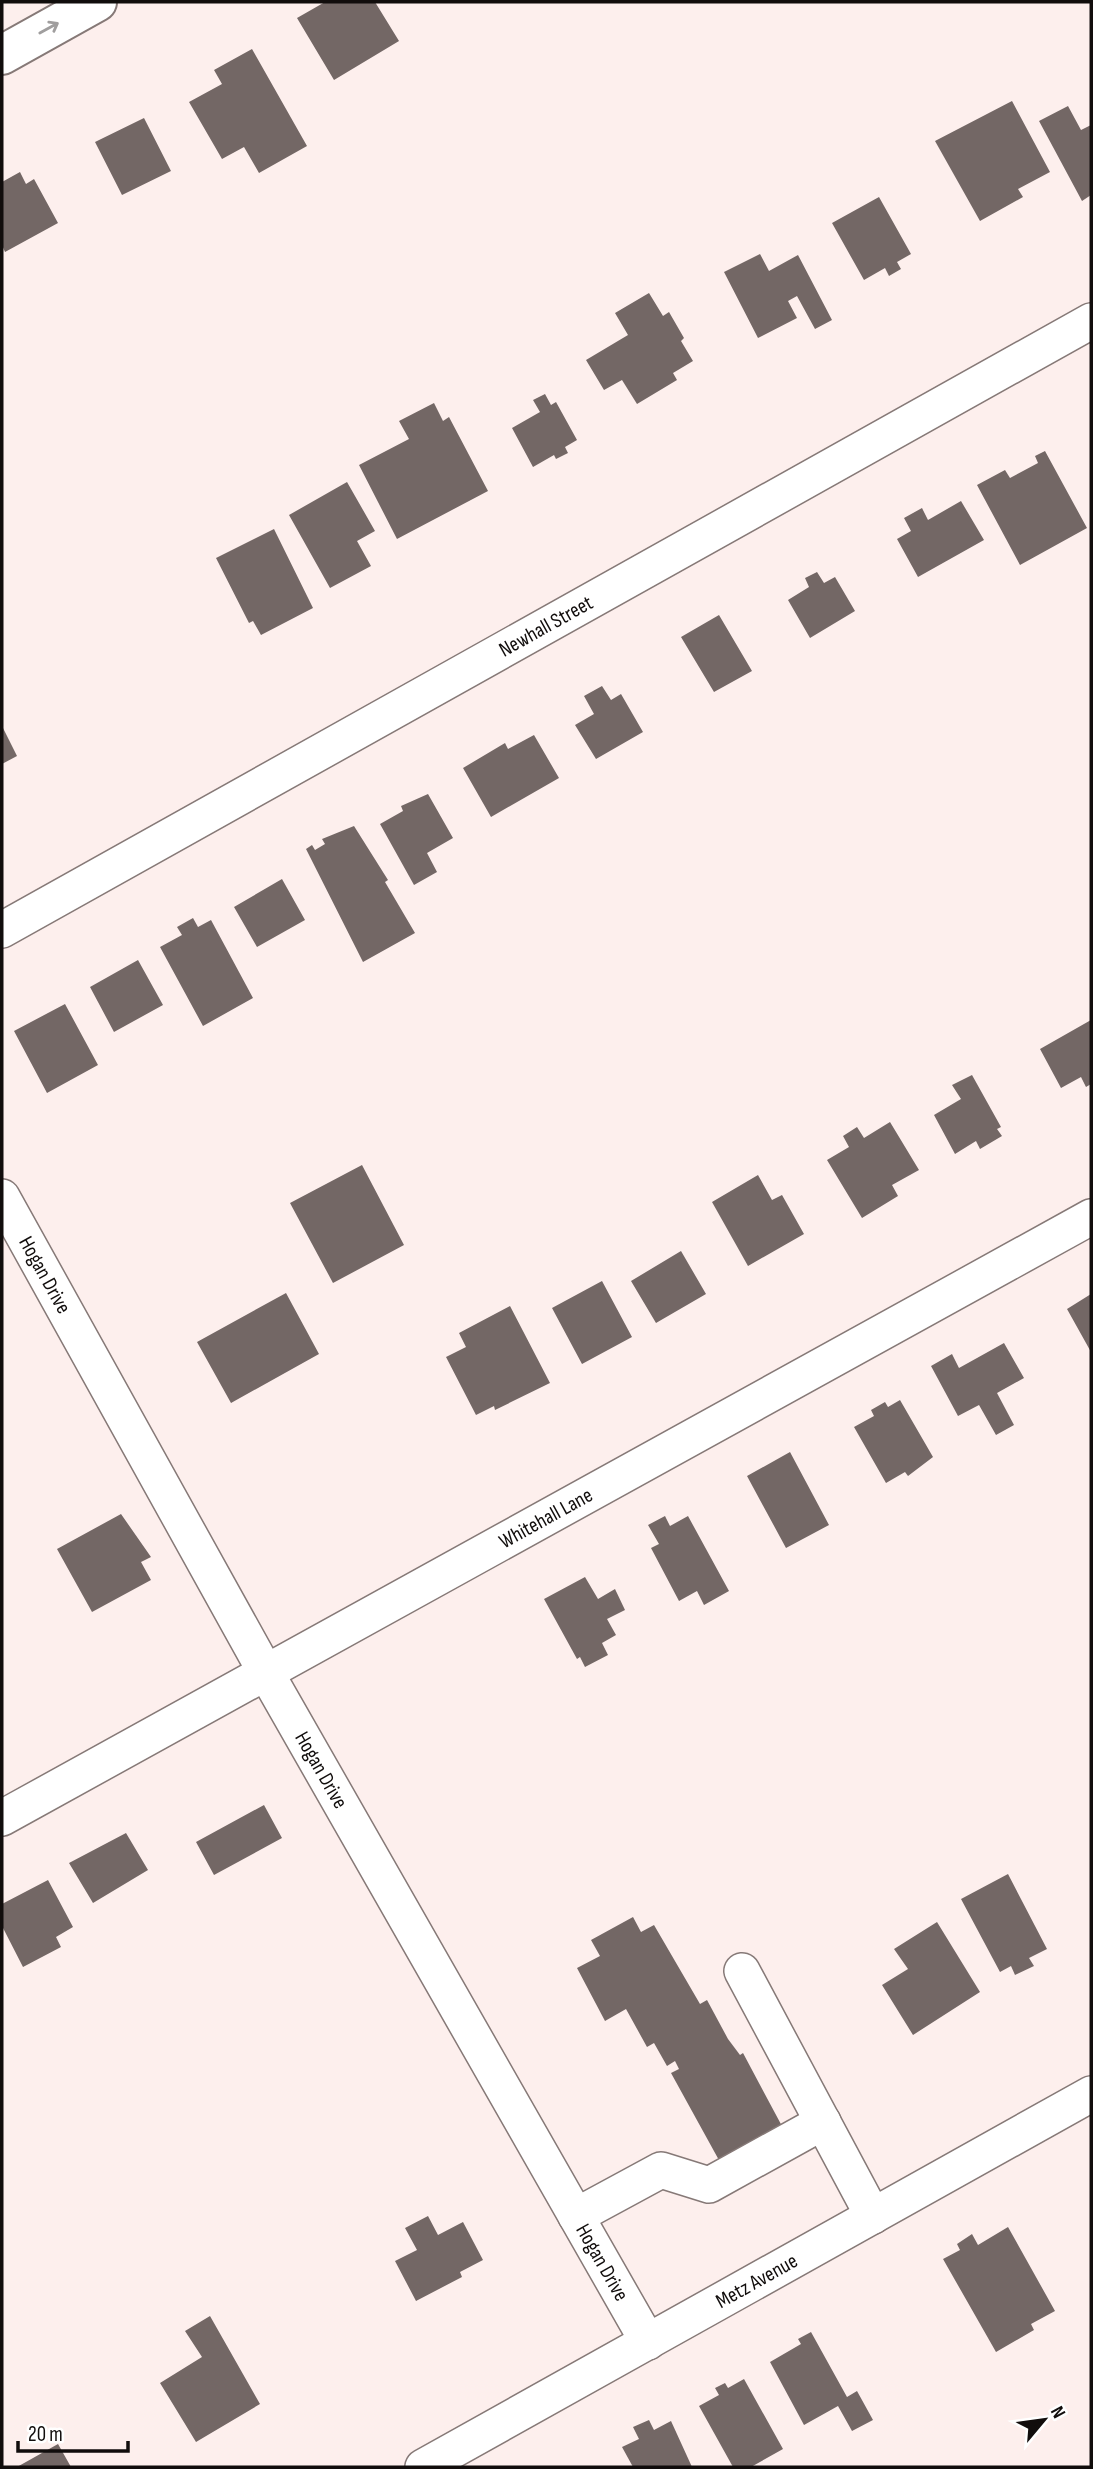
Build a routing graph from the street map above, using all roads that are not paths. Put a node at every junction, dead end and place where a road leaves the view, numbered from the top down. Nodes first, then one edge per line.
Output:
1 (97, 2) edge
2 (2, 55) edge
3 (1091, 321) edge
4 (2, 930) edge
5 (2, 1197) edge
6 (1091, 1217) edge
7 (265, 1671) junction
8 (2, 1818) edge
9 (742, 1970) dead end
10 (1091, 2094) edge
11 (823, 2122) junction
12 (576, 2216) junction
13 (873, 2216) junction
14 (648, 2342) junction
15 (423, 2467) edge

2 -> 1 main road
3 - 4 street, Newhall Street
5 - 7 street, Hogan Drive
6 - 7 street, Whitehall Lane
7 - 8 street, Whitehall Lane
7 - 12 street, Hogan Drive
9 - 11 street
10 - 13 street, Metz Avenue
11 - 12 street
11 - 13 street
12 - 14 street, Hogan Drive
13 - 14 street, Metz Avenue
14 - 15 street, Metz Avenue

